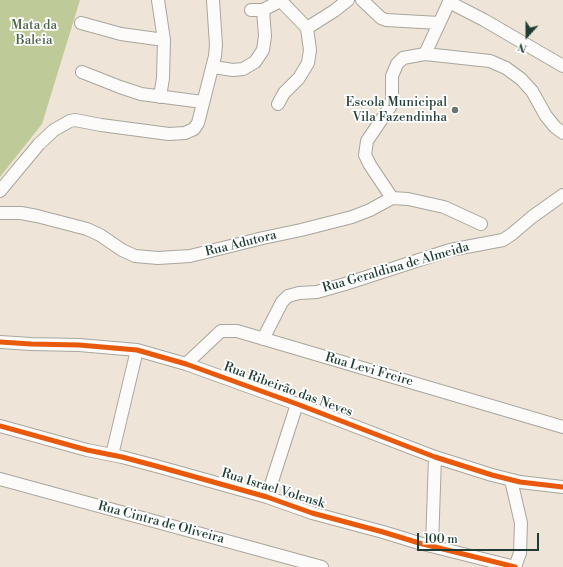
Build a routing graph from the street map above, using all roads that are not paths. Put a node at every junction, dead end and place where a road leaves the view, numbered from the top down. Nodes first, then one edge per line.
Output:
1 (158, 0) edge
2 (213, 0) edge
3 (281, 0) edge
4 (348, 0) edge
5 (362, 0) edge
6 (449, 1) edge
7 (81, 23) dead end
8 (439, 23) junction
9 (307, 28) junction
10 (164, 40) junction
11 (425, 54) junction
12 (563, 66) edge
13 (213, 67) junction
14 (82, 72) dead end
15 (160, 97) junction
16 (203, 102) junction
17 (278, 104) dead end
18 (563, 133) edge
19 (0, 191) edge
20 (563, 195) edge
21 (392, 198) junction
22 (0, 213) edge
23 (481, 224) dead end
24 (263, 339) junction
25 (0, 342) edge
26 (137, 350) junction
27 (186, 364) junction
28 (297, 404) junction
29 (0, 426) edge
30 (563, 427) edge
31 (112, 455) junction
32 (435, 457) junction
33 (0, 479) edge
34 (511, 480) junction
35 (563, 487) edge
36 (267, 497) junction
37 (432, 546) junction
38 (322, 567) edge
39 (515, 567) edge

1 - 10 street
2 - 13 street
3 - 9 street
3 - 13 street
4 - 9 street
5 - 8 street
6 - 8 street
6 - 12 street
7 - 10 street
8 - 11 street
9 - 17 street
10 - 15 street
11 - 18 street
11 - 21 street
13 - 16 street
14 - 15 street
15 - 16 street
16 - 19 street
20 - 24 street, Rua Geraldina de Almeida
21 - 22 street, Rua Adutora
21 - 23 street
24 - 27 street, Rua Levi Freire
24 - 30 street, Rua Levi Freire
25 - 26 street, Rua Ribeirão das Neves
26 - 27 street, Rua Ribeirão das Neves
26 - 31 street
27 - 28 street, Rua Ribeirão das Neves
28 - 32 street, Rua Ribeirão das Neves
28 - 36 street
29 - 31 street, Rua Israel Volensk
31 - 36 street, Rua Israel Volensk
32 - 34 street, Rua Ribeirão das Neves
32 - 37 street
33 - 38 street, Rua Cintra de Oliveira
34 - 35 street, Rua Ribeirão das Neves
34 - 39 street
36 - 37 street, Rua Israel Volensk
37 - 39 street, Rua Israel Volensk

